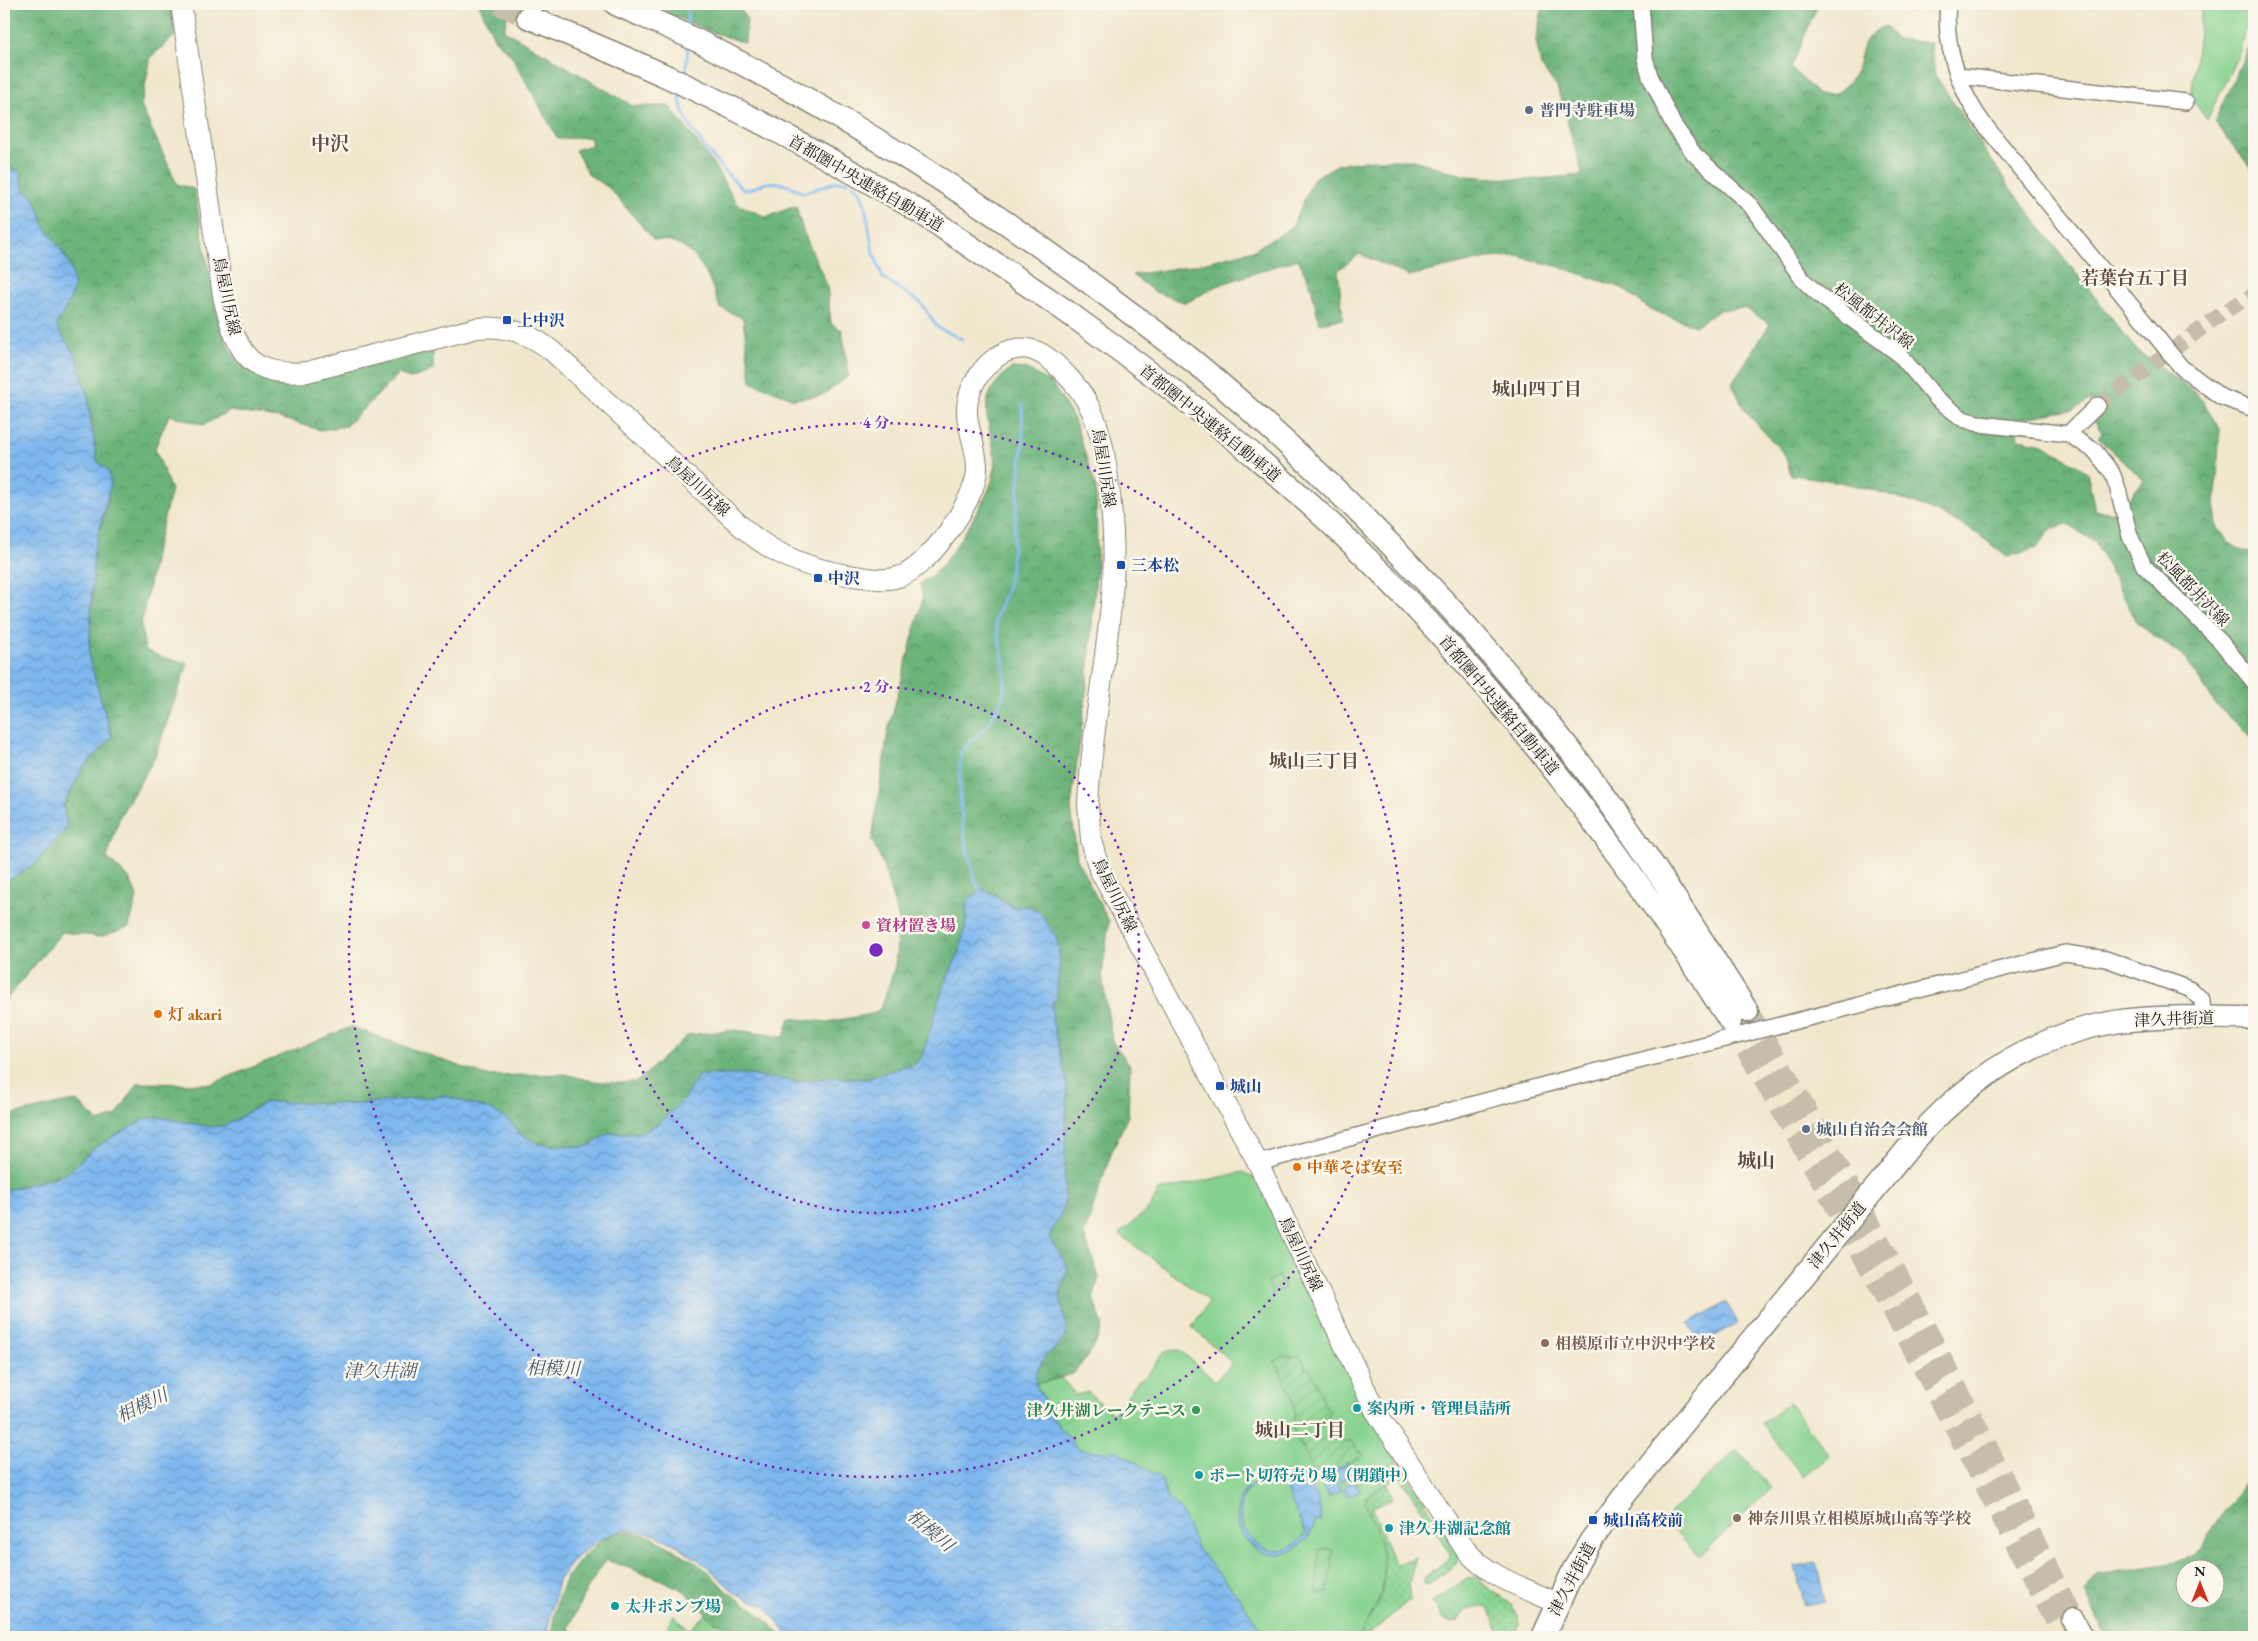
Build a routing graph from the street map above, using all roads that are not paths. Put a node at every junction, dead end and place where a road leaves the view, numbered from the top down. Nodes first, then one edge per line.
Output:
1 (181, 4) edge
2 (616, 4) edge
3 (1641, 4) edge
4 (1948, 4) edge
5 (528, 17) tunnel mouth
6 (1959, 76) junction
7 (2186, 102) dead end
8 (2098, 405) tunnel mouth
9 (2254, 409) edge
10 (2068, 434) junction
11 (2254, 682) edge
12 (2202, 1018) junction
13 (2254, 1018) edge
14 (1258, 1163) junction
15 (1558, 1603) junction
16 (1543, 1637) edge

1 - 14 main road, 鳥屋川尻線
2 - 5 highway, 首都圏中央連絡自動車道
3 - 10 street, 松風都井沢線
4 - 6 street
6 - 7 street
6 - 9 street
8 - 10 street
10 - 11 street, 松風都井沢線
12 - 13 highway, 津久井街道
12 - 14 street
12 - 15 highway, 津久井街道
14 - 15 main road, 鳥屋川尻線
15 - 16 highway, 津久井街道

